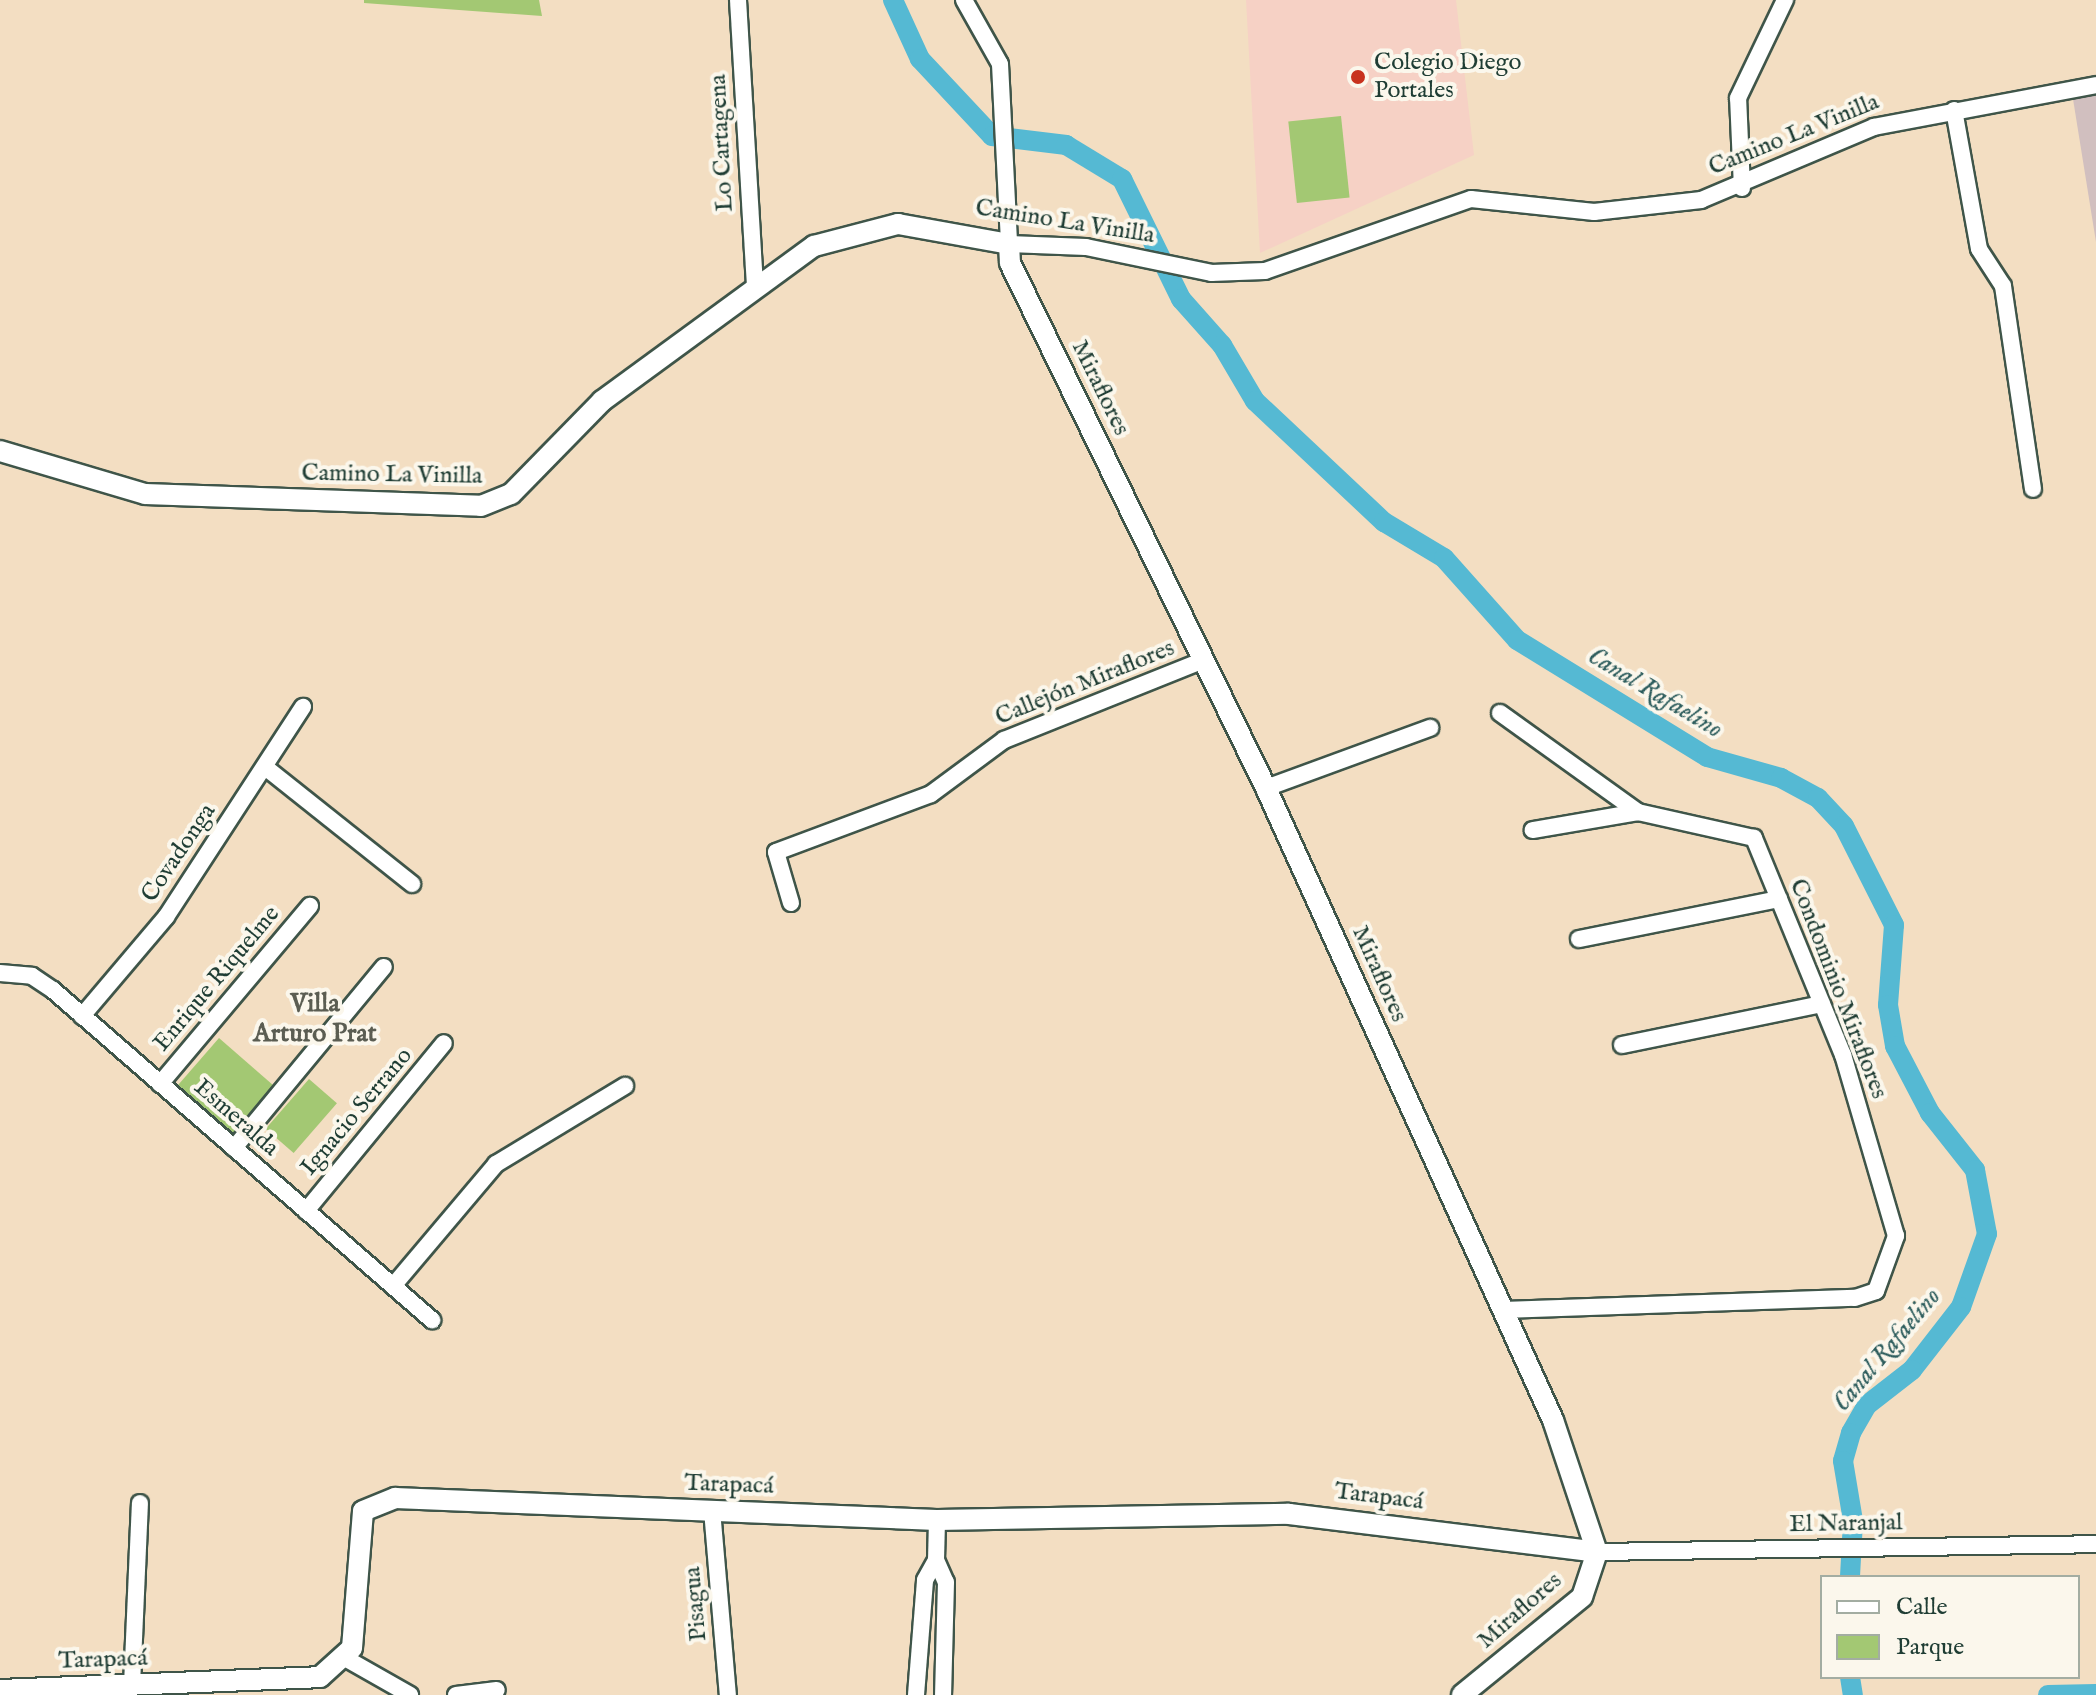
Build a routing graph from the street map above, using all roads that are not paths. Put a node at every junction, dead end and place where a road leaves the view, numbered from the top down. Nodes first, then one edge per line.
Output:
1 (738, 0) edge
2 (964, 0) edge
3 (1785, 0) edge
4 (2096, 85) edge
5 (1954, 110) junction
6 (1742, 188) junction
7 (1009, 244) junction
8 (755, 284) junction
9 (0, 451) edge
10 (2033, 489) dead end
11 (1204, 660) junction
12 (303, 707) dead end
13 (1500, 713) dead end
14 (1430, 728) dead end
15 (265, 767) junction
16 (1266, 788) junction
17 (1638, 812) junction
18 (1533, 830) dead end
19 (412, 884) dead end
20 (1779, 899) junction
21 (791, 903) dead end
22 (310, 906) dead end
23 (1579, 939) dead end
24 (384, 967) dead end
25 (0, 973) edge
26 (1822, 1004) junction
27 (82, 1016) junction
28 (444, 1043) dead end
29 (1622, 1045) dead end
30 (160, 1084) junction
31 (625, 1086) dead end
32 (234, 1148) junction
33 (306, 1211) junction
34 (393, 1286) junction
35 (1503, 1310) junction
36 (432, 1320) dead end
37 (140, 1503) dead end
38 (712, 1510) junction
39 (937, 1520) junction
40 (2096, 1544) edge
41 (1597, 1552) junction
42 (936, 1560) junction
43 (345, 1658) junction
44 (132, 1685) junction
45 (0, 1690) edge
46 (497, 1690) dead end
47 (410, 1695) edge
48 (456, 1695) edge
49 (728, 1695) edge
50 (916, 1695) edge
51 (943, 1695) edge
52 (1462, 1695) edge

1 - 8 street, Lo Cartagena
2 - 7 street
3 - 6 street
4 - 5 street, Camino La Vinilla
5 - 6 street, Camino La Vinilla
5 - 10 street
6 - 7 street, Camino La Vinilla
7 - 8 street, Camino La Vinilla
7 - 11 street, Miraflores
8 - 9 street, Camino La Vinilla
11 - 16 street, Miraflores
11 - 21 street, Callejón Miraflores
12 - 15 street, Covadonga
13 - 17 street
14 - 16 street
15 - 19 street
15 - 27 street, Covadonga
16 - 35 street, Miraflores
17 - 18 street, Condominio Miraflores
17 - 20 street, Condominio Miraflores
20 - 23 street
20 - 26 street, Condominio Miraflores
22 - 30 street, Enrique Riquelme
24 - 32 street
25 - 27 street, Esmeralda
26 - 29 street
26 - 35 street, Condominio Miraflores
27 - 30 street, Esmeralda
28 - 33 street, Ignacio Serrano
30 - 32 street, Esmeralda
31 - 34 street
32 - 33 street, Esmeralda
33 - 34 street, Esmeralda
34 - 36 street, Esmeralda
35 - 41 street, Miraflores
37 - 44 street
38 - 39 street, Tarapacá
38 - 43 street, Tarapacá
38 - 49 street, Pisagua
39 - 41 street, Tarapacá
39 - 42 street
40 - 41 street, El Naranjal
41 - 52 street, Miraflores
42 - 50 street
42 - 51 street
43 - 44 street, Tarapacá
43 - 47 street
44 - 45 street, Tarapacá
46 - 48 street

